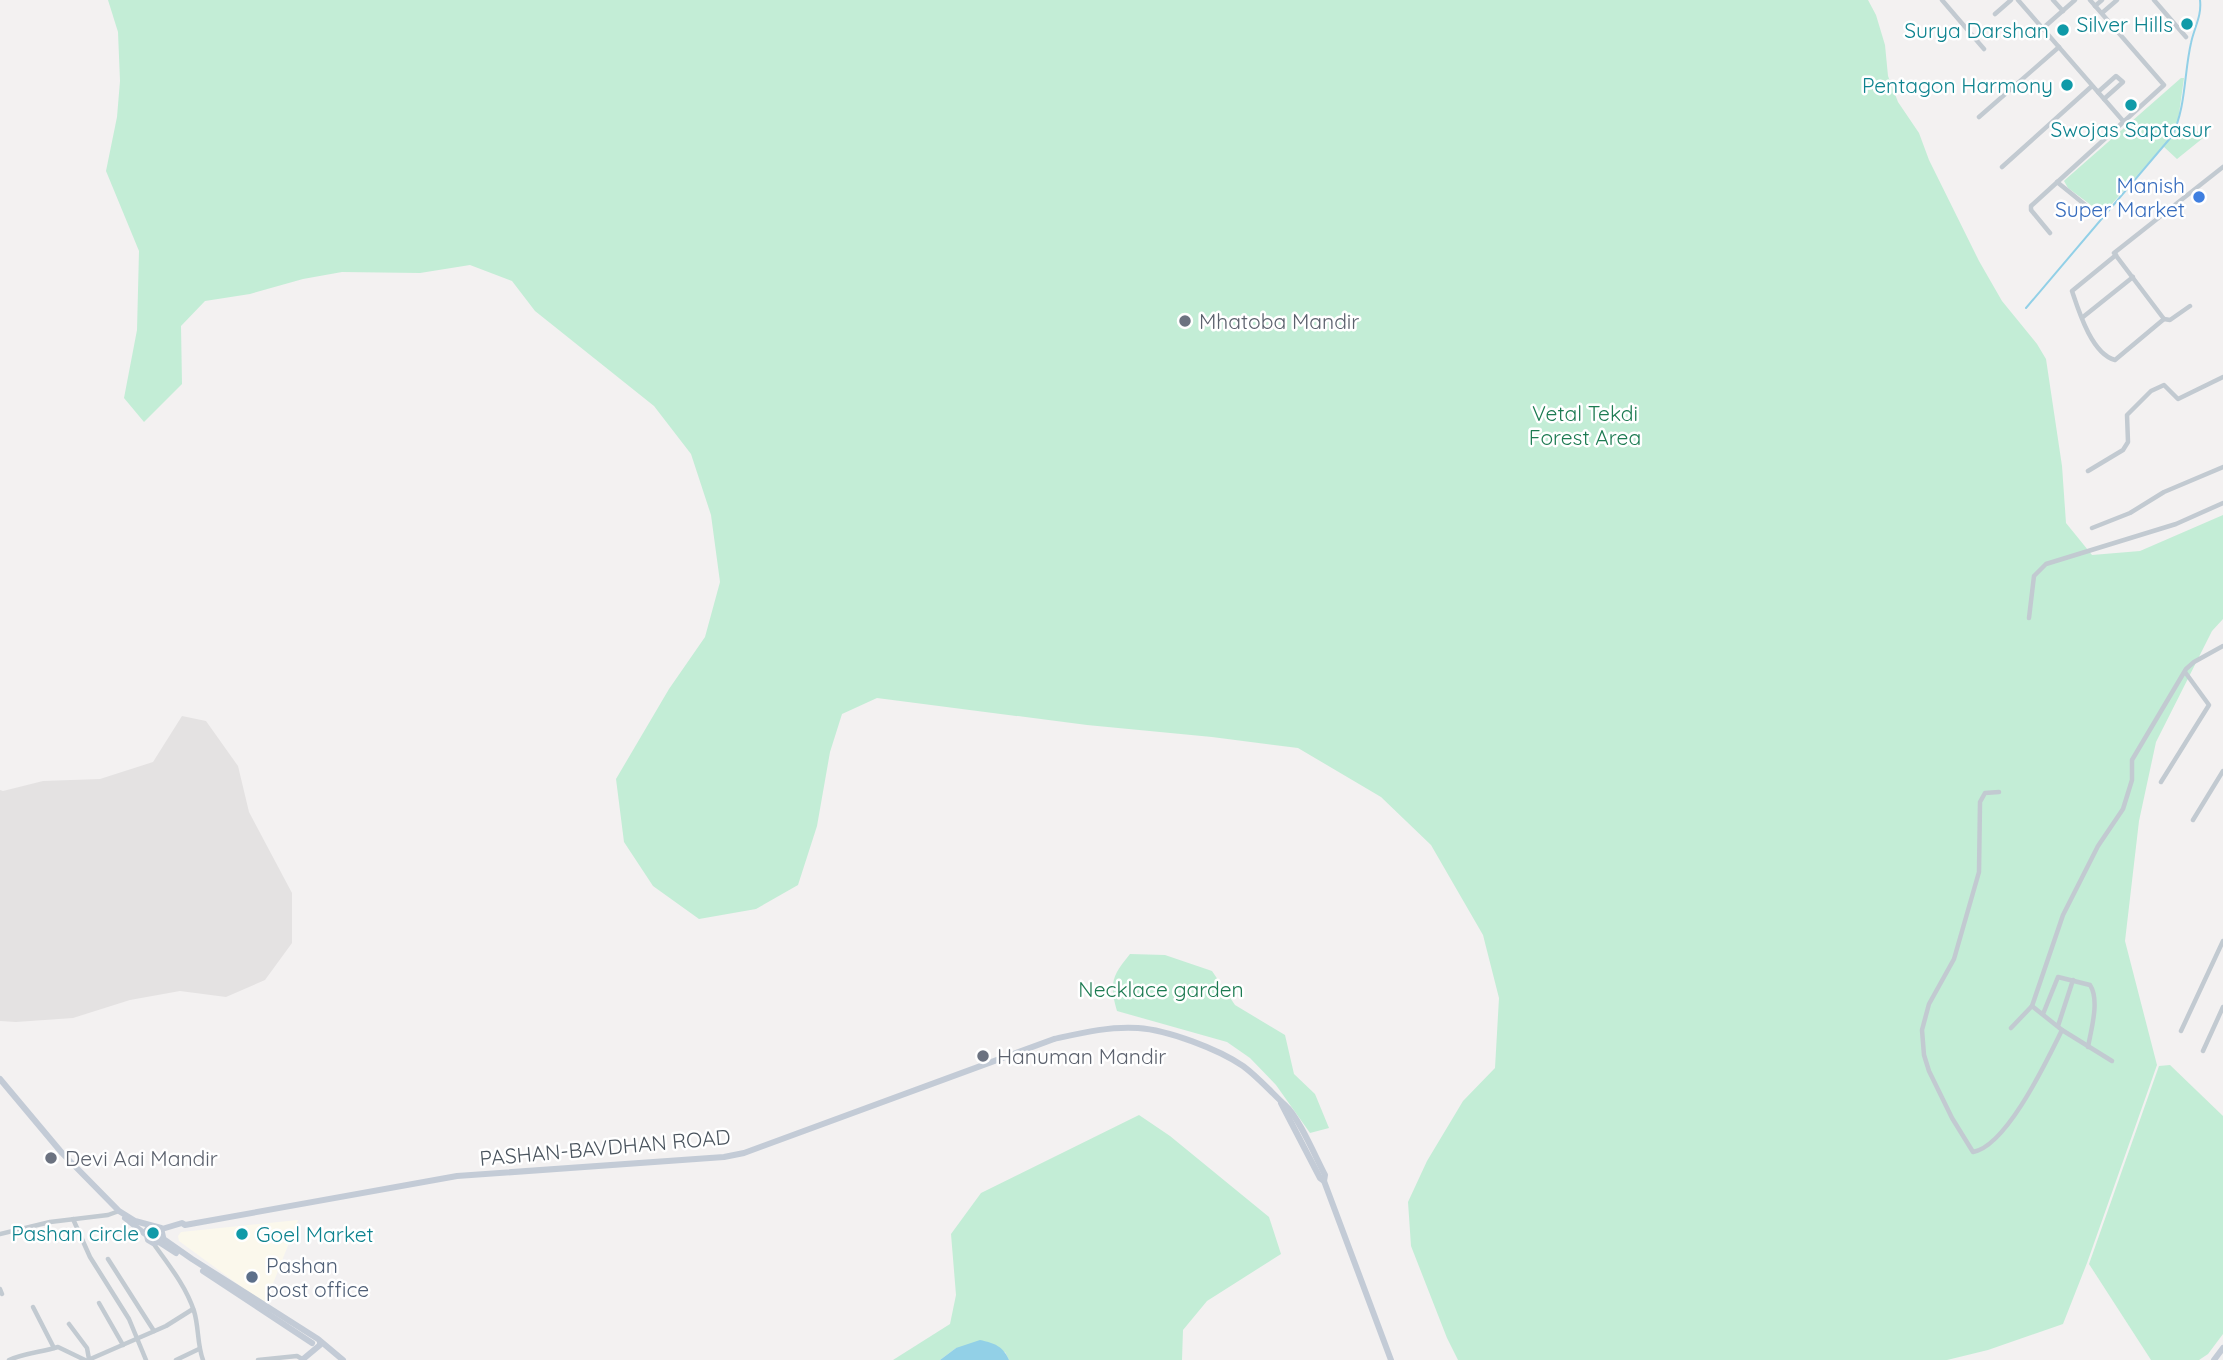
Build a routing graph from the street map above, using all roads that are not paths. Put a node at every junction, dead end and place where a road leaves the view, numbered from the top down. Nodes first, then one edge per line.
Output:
1 (1942, 0) edge
2 (2011, 0) edge
3 (2053, 0) edge
4 (2075, 0) edge
5 (2090, 0) edge
6 (2117, 0) edge
7 (2154, 0) edge
8 (2020, 1) edge
9 (2098, 3) edge
10 (2063, 11) junction
11 (2103, 13) junction
12 (1995, 14) dead end
13 (2042, 29) junction
14 (2186, 37) dead end
15 (2059, 47) junction
16 (1984, 49) dead end
17 (2092, 86) junction
18 (2100, 91) junction
19 (2106, 98) junction
20 (1979, 117) dead end
21 (2124, 122) junction
22 (2002, 167) dead end
23 (2223, 167) edge
24 (2057, 182) junction
25 (2099, 216) dead end
26 (2050, 233) dead end
27 (2115, 254) junction
28 (2133, 277) junction
29 (2190, 306) dead end
30 (2083, 317) junction
31 (2164, 320) junction
32 (2223, 377) edge
33 (2223, 467) edge
34 (2088, 471) dead end
35 (2223, 503) edge
36 (2092, 528) dead end
37 (2029, 618) dead end
38 (2223, 646) edge
39 (2185, 672) junction
40 (2223, 771) edge
41 (2161, 782) dead end
42 (1999, 792) dead end
43 (2193, 820) dead end
44 (2223, 941) edge
45 (2073, 979) junction
46 (2032, 1006) junction
47 (2223, 1007) edge
48 (2043, 1014) junction
49 (2011, 1028) dead end
50 (2060, 1028) junction
51 (2181, 1031) dead end
52 (2088, 1047) junction
53 (2203, 1051) dead end
54 (2112, 1061) dead end
55 (0, 1079) edge
56 (121, 1212) junction
57 (73, 1219) junction
58 (149, 1227) junction
59 (0, 1234) edge
60 (145, 1234) junction
61 (160, 1237) junction
62 (108, 1259) dead end
63 (99, 1303) dead end
64 (33, 1307) dead end
65 (193, 1309) junction
66 (69, 1324) dead end
67 (154, 1331) junction
68 (139, 1338) junction
69 (316, 1344) junction
70 (123, 1345) junction
71 (54, 1348) junction
72 (2223, 1348) edge
73 (199, 1349) junction
74 (91, 1359) edge
75 (9, 1360) edge
76 (146, 1360) edge
77 (177, 1360) edge
78 (203, 1360) edge
79 (258, 1360) edge
80 (302, 1360) edge
81 (343, 1360) edge
82 (1391, 1360) edge
83 (2214, 1360) edge

1 - 16 street
2 - 12 street
3 - 10 street
4 - 10 street
5 - 9 street
6 - 11 street
7 - 14 street
8 - 13 street
9 - 11 street
10 - 13 street
11 - 21 street
13 - 15 street
15 - 17 street
15 - 20 street
17 - 18 street
17 - 22 street
18 - 19 street
18 - 19 street
19 - 21 street
21 - 24 street
23 - 27 street
24 - 25 street
24 - 26 street
27 - 28 street
27 - 30 street
28 - 30 street
28 - 31 street
29 - 31 street
30 - 31 street
32 - 34 street
33 - 36 street
35 - 37 street
38 - 39 street
39 - 41 street
39 - 46 street
40 - 43 street
42 - 50 street
44 - 51 street
45 - 48 street
45 - 50 street
45 - 52 street
46 - 48 street
46 - 49 street
47 - 53 street
48 - 50 street
50 - 52 street
52 - 54 street
55 - 56 main road
56 - 57 street
56 - 58 main road
56 - 60 main road
57 - 59 street
57 - 68 street
58 - 60 main road
58 - 61 main road
60 - 61 main road
61 - 65 street
61 - 69 main road
61 - 69 main road
61 - 82 main road, PASHAN-BAVDHAN ROAD
62 - 67 street
63 - 70 street
64 - 71 street
65 - 67 street
65 - 73 street
66 - 74 street
67 - 68 street
68 - 70 street
68 - 76 street
69 - 80 main road
69 - 81 main road
70 - 74 street
71 - 74 street
71 - 75 street
72 - 83 main road
73 - 77 street
73 - 78 street
79 - 80 street

